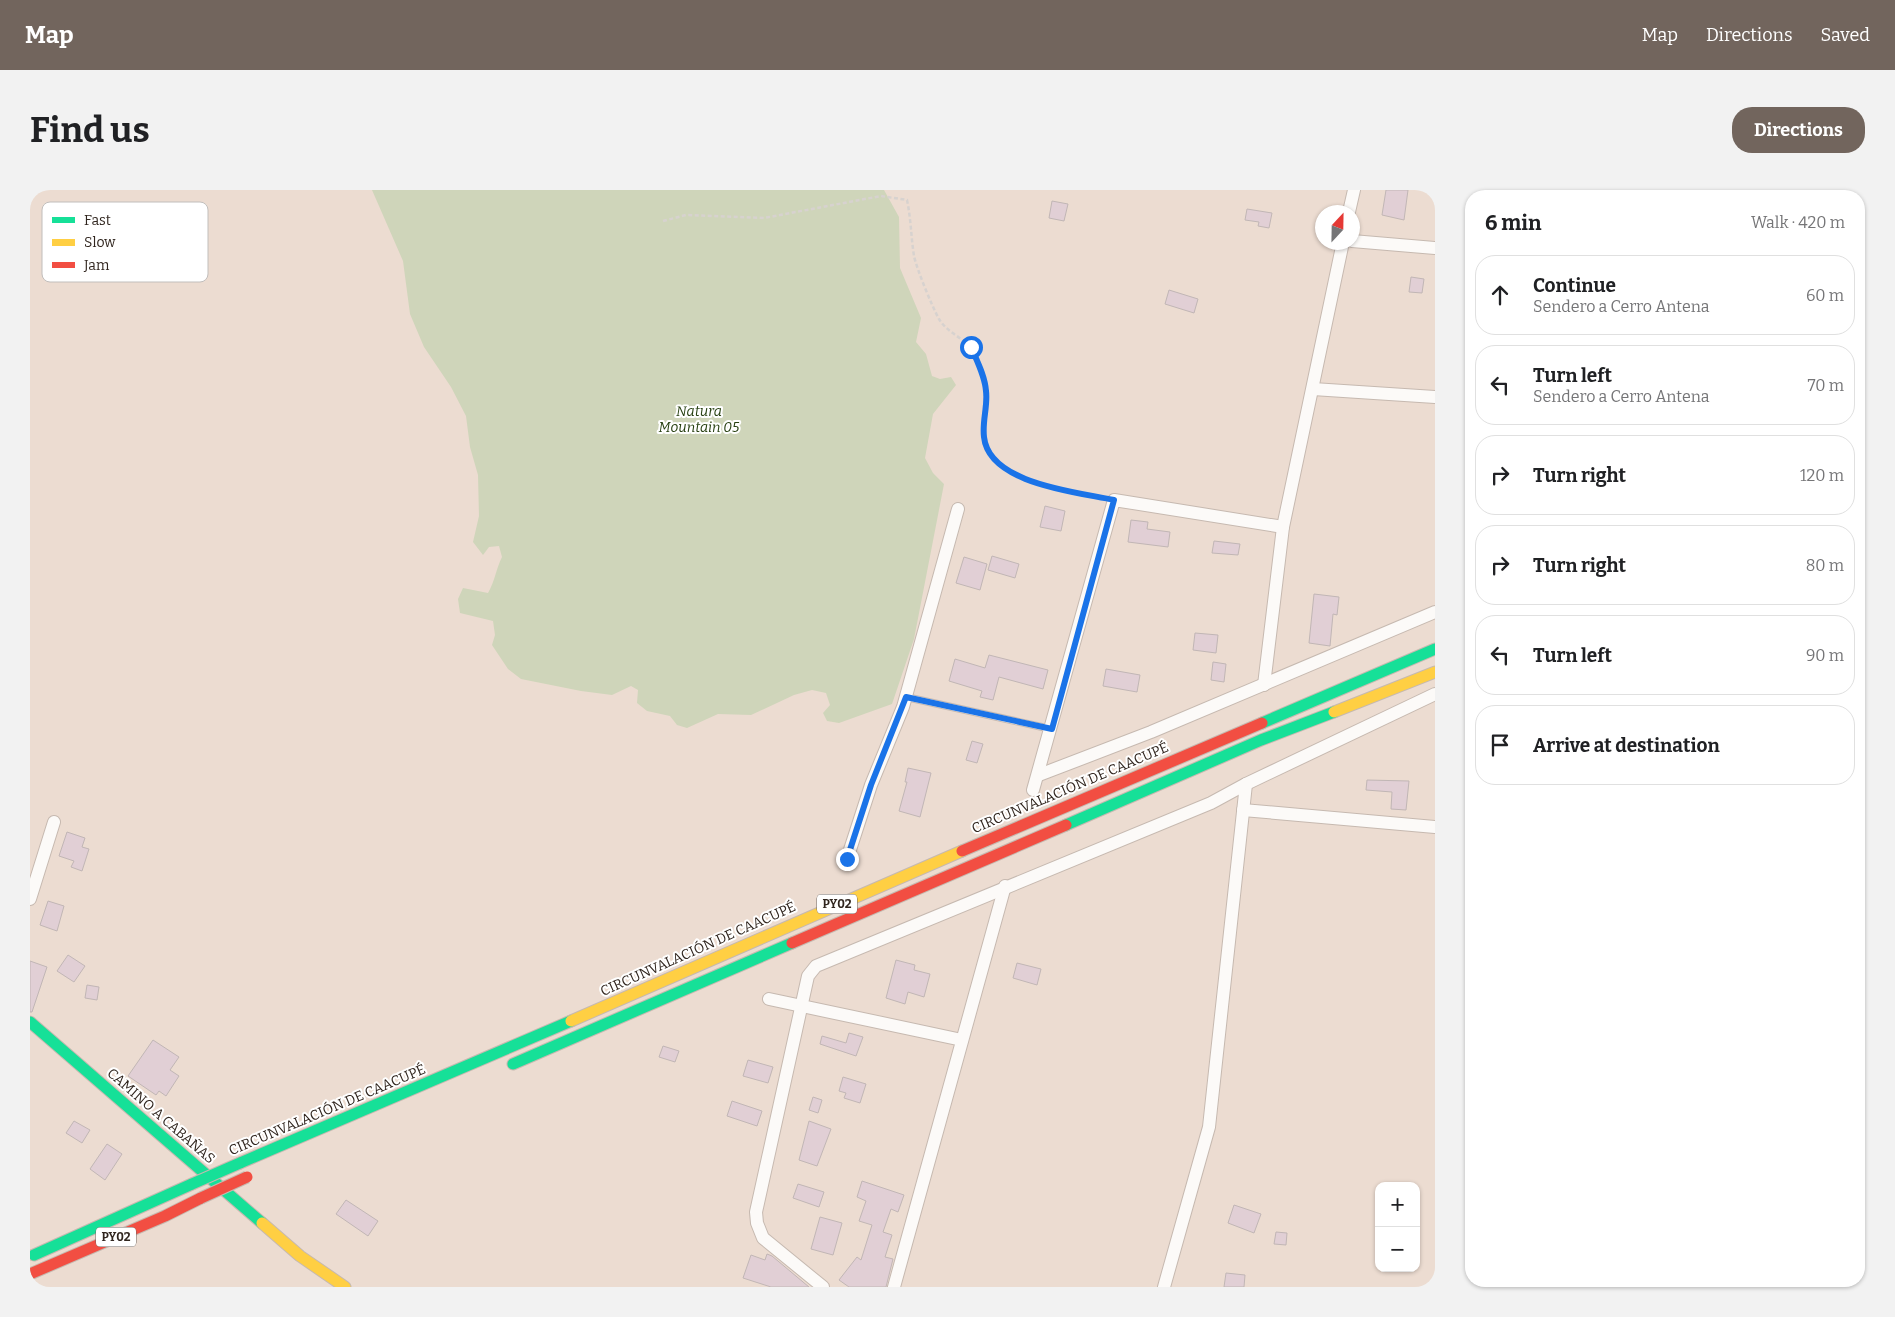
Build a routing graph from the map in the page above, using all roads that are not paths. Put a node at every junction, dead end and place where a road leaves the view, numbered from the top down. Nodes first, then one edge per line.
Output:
1 (1354, 190) edge
2 (1351, 205) edge
3 (1360, 243) edge
4 (1435, 248) edge
5 (1341, 250) edge
6 (1313, 388) junction
7 (1435, 397) edge
8 (958, 509) dead end
9 (1284, 527) junction
10 (1435, 612) edge
11 (1435, 649) edge
12 (1435, 672) edge
13 (1264, 684) junction
14 (1395, 687) junction
15 (1435, 690) edge
16 (1435, 694) edge
17 (906, 697) junction
18 (1052, 729) junction
19 (1039, 775) junction
20 (1246, 784) junction
21 (1034, 790) dead end
22 (1243, 810) junction
23 (54, 822) dead end
24 (1435, 827) edge
25 (847, 859) dead end
26 (1004, 886) junction
27 (30, 899) edge
28 (769, 999) dead end
29 (803, 1006) junction
30 (30, 1022) edge
31 (962, 1040) junction
32 (504, 1068) dead end
33 (252, 1175) dead end
34 (30, 1257) edge
35 (30, 1274) edge
36 (345, 1287) edge
37 (823, 1287) edge
38 (894, 1287) edge
39 (1164, 1287) edge

1 - 2 street
3 - 4 street
5 - 6 street
6 - 7 street
6 - 9 street
8 - 17 street
9 - 13 street
9 - 18 street
10 - 13 street
11 - 34 main road, CIRCUNVALACIÓN DE CAACUPÉ / PY02, bridge
12 - 14 main road, PY02
13 - 19 street
14 - 15 street
14 - 32 main road, PY02
16 - 20 street
17 - 18 lane
17 - 25 street
18 - 19 street
19 - 21 street
20 - 22 street
20 - 26 street
22 - 24 street
22 - 39 street
23 - 27 street
26 - 29 street
26 - 31 street
28 - 29 street
29 - 31 street
29 - 37 street
30 - 36 main road, CAMINO A CABAÑAS
31 - 38 street
33 - 35 main road, PY02, bridge

